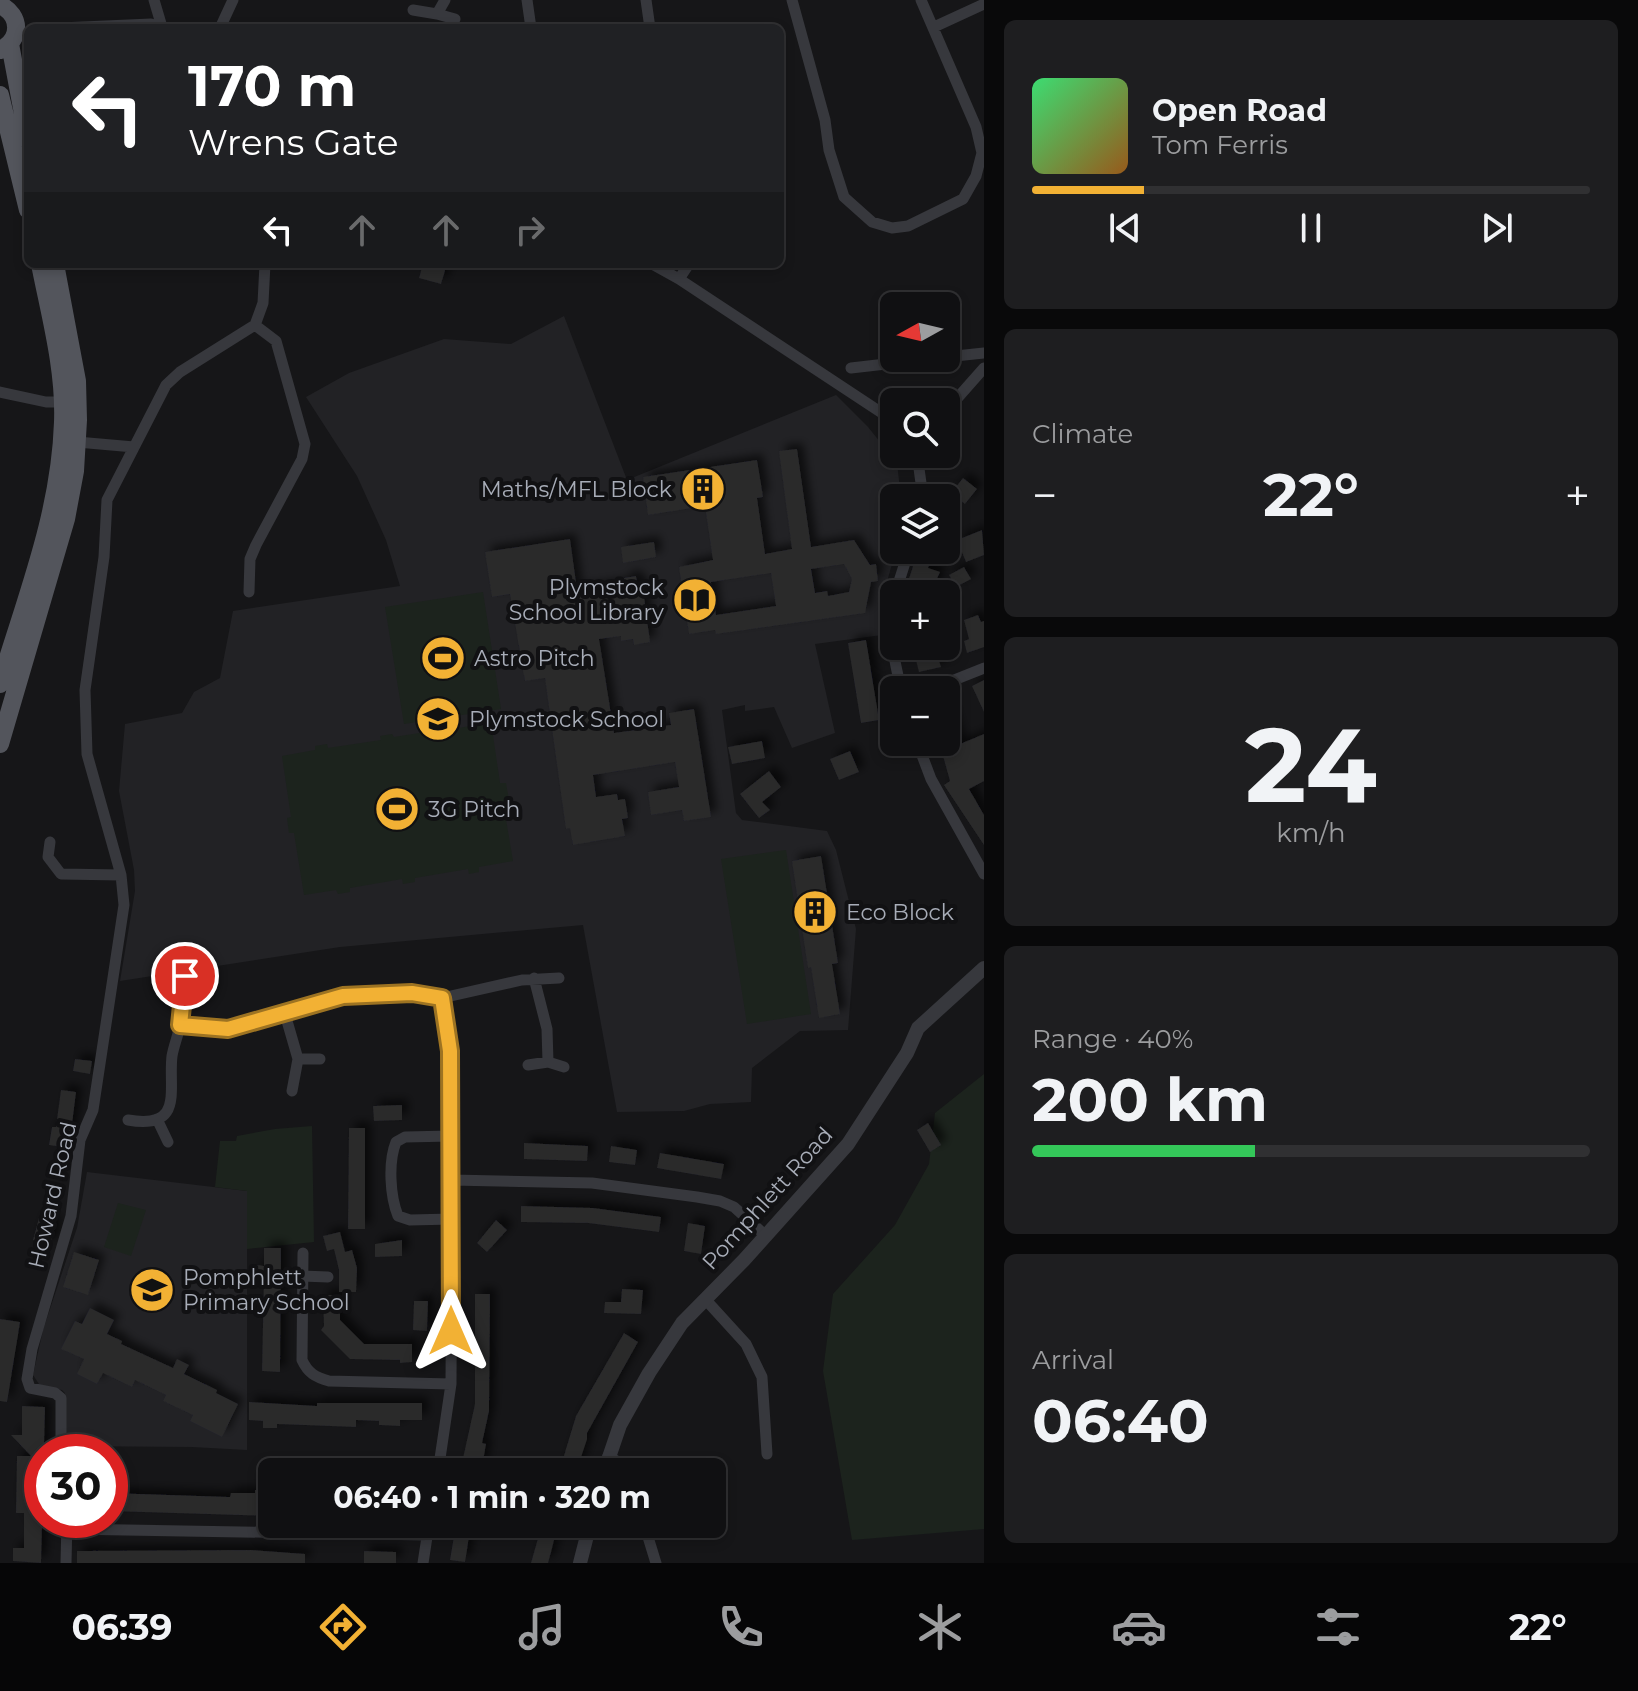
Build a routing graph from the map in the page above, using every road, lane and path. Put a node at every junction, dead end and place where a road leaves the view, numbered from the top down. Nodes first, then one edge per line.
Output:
1 (154, 0) edge
2 (233, 0) edge
3 (445, 0) edge
4 (527, 0) edge
5 (646, 0) edge
6 (792, 0) edge
7 (921, 0) edge
8 (984, 4) edge
9 (5, 5) edge
10 (413, 10) dead end
11 (437, 14) junction
12 (455, 19) dead end
13 (162, 24) edge
14 (222, 24) edge
15 (530, 24) edge
16 (649, 24) edge
17 (934, 27) junction
18 (14, 38) edge
19 (0, 95) edge
20 (24, 111) edge
21 (24, 194) edge
22 (41, 268) edge
23 (56, 268) edge
24 (265, 268) edge
25 (659, 268) edge
26 (686, 268) edge
27 (679, 279) junction
28 (255, 325) junction
29 (984, 353) edge
30 (960, 356) edge
31 (880, 365) edge
32 (851, 368) dead end
33 (984, 368) edge
34 (0, 392) edge
35 (960, 395) edge
36 (63, 402) junction
37 (880, 412) edge
38 (77, 442) junction
39 (134, 447) junction
40 (249, 592) dead end
41 (984, 668) edge
42 (960, 679) edge
43 (0, 684) edge
44 (0, 744) edge
45 (922, 756) edge
46 (50, 842) dead end
47 (984, 874) edge
48 (121, 875) junction
49 (984, 968) edge
50 (185, 976) dead end
51 (534, 978) junction
52 (559, 978) dead end
53 (442, 998) junction
54 (285, 1014) junction
55 (180, 1025) junction
56 (298, 1059) junction
57 (320, 1059) dead end
58 (548, 1062) junction
59 (528, 1065) dead end
60 (564, 1067) dead end
61 (292, 1091) dead end
62 (157, 1119) junction
63 (128, 1120) dead end
64 (451, 1136) junction
65 (168, 1142) dead end
66 (452, 1180) junction
67 (452, 1219) junction
68 (766, 1236) junction
69 (303, 1253) dead end
70 (302, 1276) junction
71 (328, 1277) dead end
72 (705, 1299) junction
73 (451, 1384) junction
74 (61, 1434) edge
75 (767, 1454) dead end
76 (608, 1456) joint
77 (440, 1458) edge
78 (611, 1458) edge
79 (128, 1525) edge
80 (258, 1527) edge
81 (67, 1538) edge
82 (427, 1538) edge
83 (586, 1538) edge
84 (648, 1538) edge
85 (66, 1563) edge
86 (423, 1563) edge
87 (580, 1563) edge
88 (656, 1563) edge

1 - 13 street
2 - 14 street
3 - 11 street
4 - 15 street
5 - 16 street
6 - 17 street
7 - 17 street
8 - 17 street
9 - 18 main road
10 - 11 street
11 - 12 street
18 - 20 main road
19 - 21 main road
22 - 36 main road
23 - 38 main road
24 - 28 street
25 - 27 street
26 - 27 street
27 - 37 street
28 - 39 street, Howard Road
28 - 40 street
29 - 30 street
31 - 32 street
33 - 35 street
34 - 36 street
36 - 43 main road
38 - 39 street
38 - 44 main road
39 - 48 street, Howard Road
41 - 42 street
45 - 47 street
46 - 48 street
48 - 74 street, Howard Road
49 - 68 street, Pomphlett Road
50 - 55 street
51 - 52 street
51 - 53 street
51 - 58 street
53 - 54 street
53 - 64 street
54 - 55 street
54 - 56 street
55 - 62 street
56 - 57 street
56 - 61 street
58 - 59 street
58 - 60 street
62 - 63 street
62 - 65 street
64 - 66 street
64 - 67 street
66 - 67 street
66 - 68 street
67 - 73 street
68 - 72 street, Pomphlett Road
69 - 70 street
70 - 71 street
70 - 73 street
72 - 75 street
72 - 76 street, Pomphlett Road
73 - 77 street
76 - 78 street
79 - 80 street
81 - 85 street
82 - 86 street
83 - 87 street
84 - 88 street

